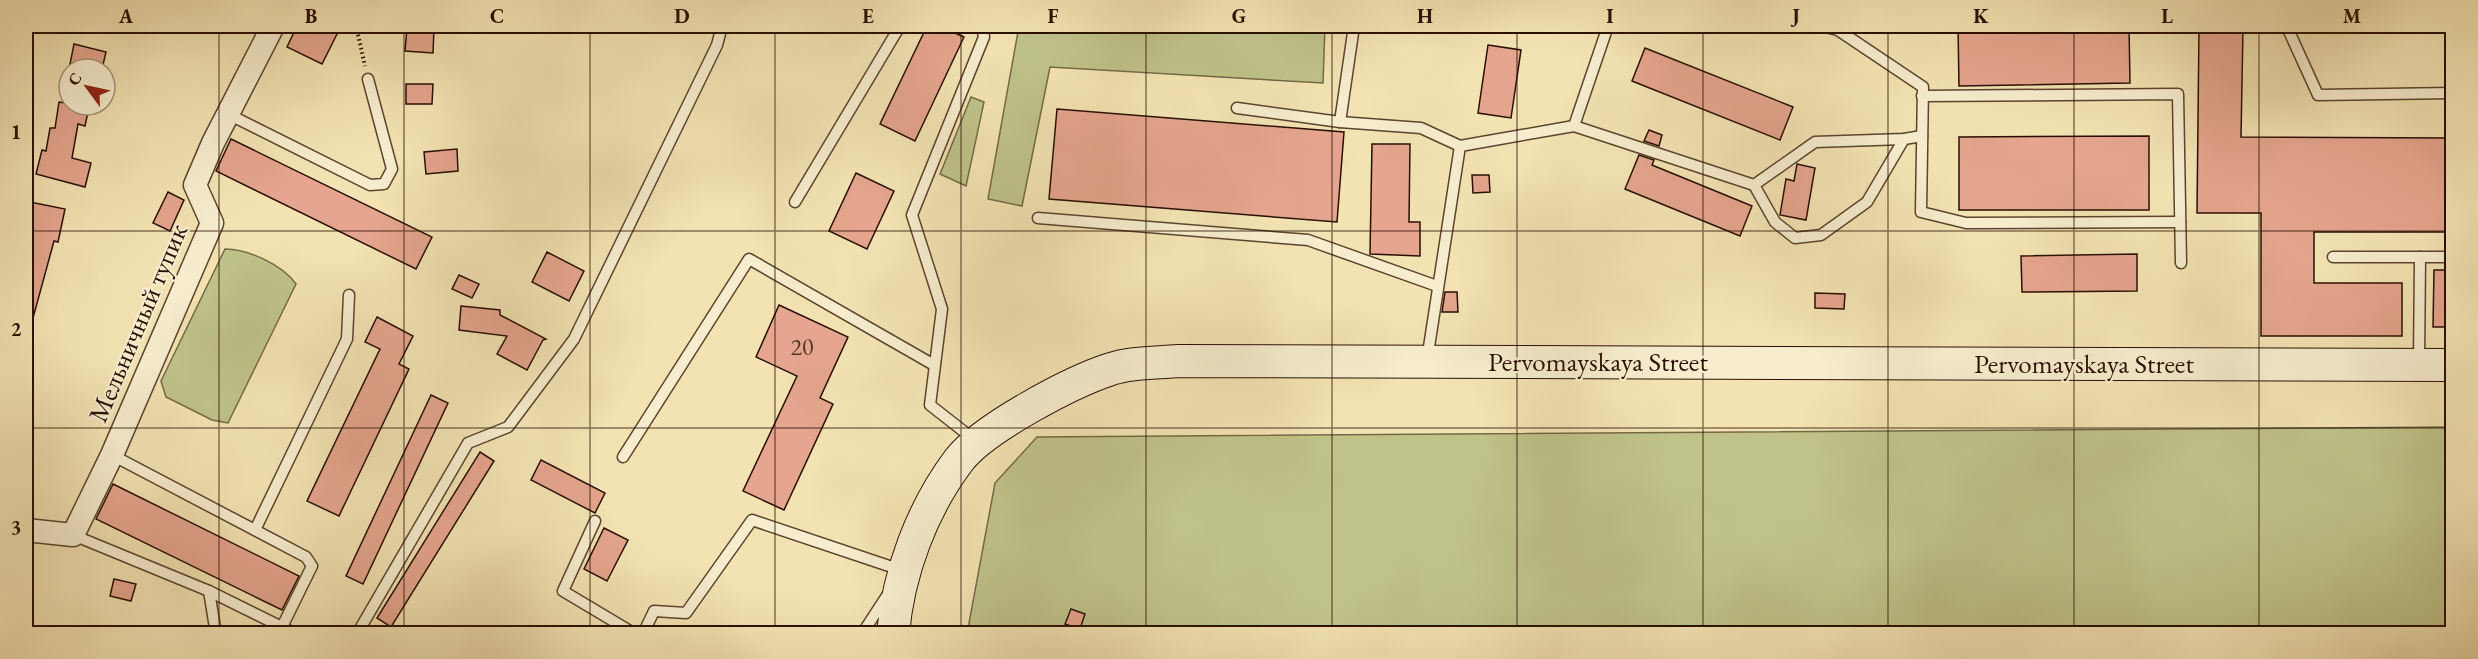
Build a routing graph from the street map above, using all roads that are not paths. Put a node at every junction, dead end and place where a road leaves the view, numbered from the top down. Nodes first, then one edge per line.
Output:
1 (273, 26) edge
2 (722, 26) edge
3 (900, 26) edge
4 (982, 26) edge
5 (1354, 26) edge
6 (1608, 26) edge
7 (1821, 26) edge
8 (2419, 26) edge
9 (368, 79) road end
10 (2452, 93) edge
11 (1923, 96) junction
12 (1237, 108) dead end
13 (228, 114) junction
14 (1340, 122) junction
15 (1574, 126) junction
16 (1922, 136) junction
17 (1904, 139) junction
18 (1460, 146) junction
19 (1755, 185) junction
20 (795, 202) dead end
21 (1038, 218) dead end
22 (2180, 222) junction
23 (2333, 257) dead end
24 (2420, 257) junction
25 (2452, 257) edge
26 (2181, 263) dead end
27 (1437, 285) junction
28 (349, 295) dead end
29 (1427, 362) junction
30 (934, 365) junction
31 (2419, 365) junction
32 (2452, 365) edge
33 (979, 443) junction
34 (112, 455) junction
35 (622, 457) dead end
36 (595, 521) dead end
37 (26, 530) edge
38 (255, 530) junction
39 (73, 535) junction
40 (904, 571) junction
41 (209, 591) junction
42 (282, 627) junction
43 (216, 633) edge
44 (296, 633) edge
45 (357, 633) edge
46 (635, 633) edge
47 (644, 633) edge
48 (862, 633) edge
49 (893, 633) edge

1 - 13 street, Мельничный тупик
2 - 45 lane
3 - 20 lane
4 - 30 lane
5 - 14 lane
6 - 15 lane
7 - 11 lane
8 - 10 lane
9 - 13 lane
11 - 16 lane
11 - 22 lane
12 - 14 lane
13 - 34 street, Мельничный тупик
14 - 18 lane
15 - 18 lane
15 - 19 lane
16 - 17 lane
16 - 22 lane
17 - 19 lane
17 - 19 lane
18 - 27 lane
21 - 27 lane
22 - 26 lane
23 - 24 lane
24 - 25 lane
24 - 31 lane
27 - 29 lane
28 - 38 lane
29 - 31 street, Pervomayskaya Street
29 - 33 street, Pervomayskaya Street
30 - 33 lane
30 - 35 lane
31 - 32 street, Pervomayskaya Street
33 - 40 street, Pervomayskaya Street
34 - 38 lane
34 - 39 street, Мельничный тупик
36 - 46 lane
37 - 39 street
38 - 42 lane
39 - 41 lane
40 - 47 lane
40 - 48 lane
40 - 49 street, Pervomayskaya Street
41 - 42 lane
41 - 43 lane
42 - 44 lane

